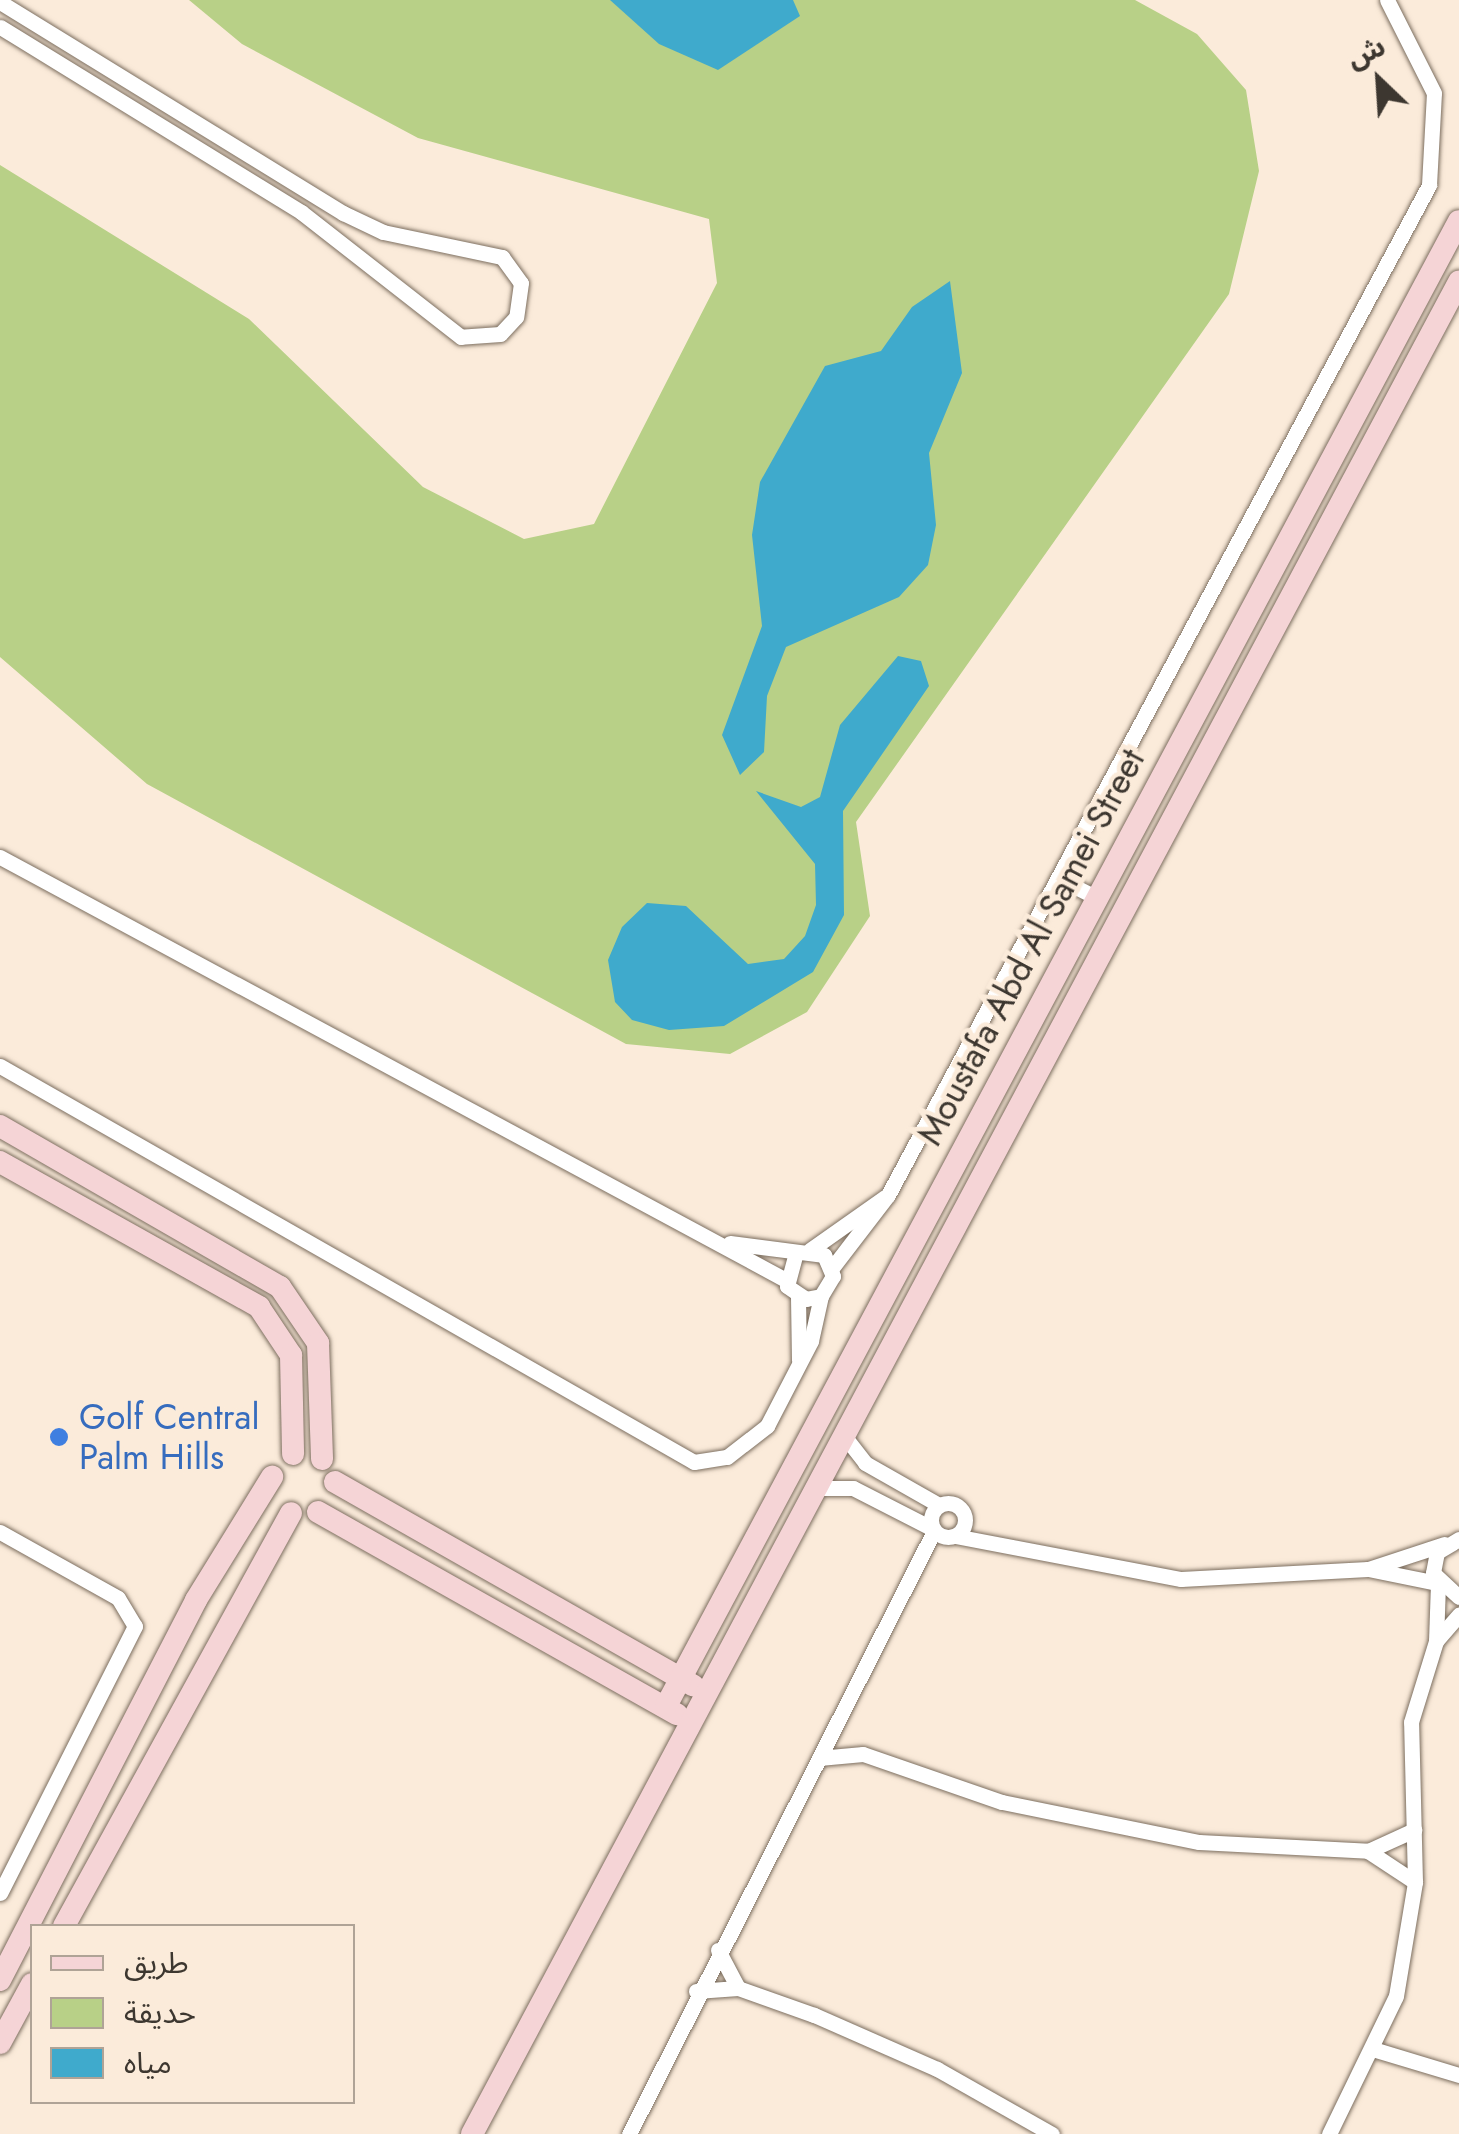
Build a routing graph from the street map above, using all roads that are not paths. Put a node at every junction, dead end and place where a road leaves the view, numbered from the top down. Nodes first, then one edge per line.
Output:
1 (1387, 0) edge
2 (0, 2) edge
3 (0, 27) edge
4 (144, 93) junction
5 (132, 110) junction
6 (1459, 221) edge
7 (1459, 282) edge
8 (1194, 717) junction
9 (1223, 737) junction
10 (1148, 798) junction
11 (1185, 808) junction
12 (0, 858) edge
13 (1060, 879) junction
14 (1095, 897) junction
15 (0, 1066) edge
16 (0, 1126) edge
17 (0, 1162) edge
18 (888, 1195) junction
19 (726, 1242) junction
20 (803, 1252) junction
21 (832, 1268) junction
22 (784, 1279) junction
23 (822, 1296) junction
24 (798, 1297) junction
25 (799, 1360) junction
26 (846, 1437) junction
27 (293, 1454) junction
28 (322, 1459) junction
29 (272, 1476) junction
30 (334, 1482) junction
31 (820, 1488) junction
32 (939, 1505) junction
33 (318, 1512) junction
34 (291, 1513) junction
35 (964, 1515) junction
36 (0, 1532) edge
37 (943, 1533) junction
38 (997, 1541) junction
39 (1452, 1541) edge
40 (1368, 1570) junction
41 (1437, 1584) junction
42 (1459, 1596) edge
43 (1459, 1616) edge
44 (1436, 1641) junction
45 (170, 1649) junction
46 (207, 1666) junction
47 (682, 1678) junction
48 (709, 1694) junction
49 (666, 1706) junction
50 (840, 1719) junction
51 (692, 1725) junction
52 (863, 1754) junction
53 (820, 1758) junction
54 (1414, 1830) junction
55 (1368, 1851) junction
56 (1415, 1882) junction
57 (0, 1893) edge
58 (65, 1924) edge
59 (718, 1950) junction
60 (0, 1980) edge
61 (30, 1988) edge
62 (738, 1988) junction
63 (696, 1992) junction
64 (0, 2044) edge
65 (1376, 2050) junction
66 (1459, 2076) edge
67 (472, 2134) edge
68 (630, 2134) edge
69 (1052, 2134) edge
70 (1329, 2134) edge

1 - 13 street
2 - 4 street
3 - 5 street
4 - 5 street
4 - 5 street
6 - 8 street, Moustafa Abd Al Samei Street
7 - 9 street, Moustafa Abd Al Samei Street
8 - 9 street
8 - 10 street, Moustafa Abd Al Samei Street
9 - 11 street, Moustafa Abd Al Samei Street
10 - 11 street
10 - 14 street, Moustafa Abd Al Samei Street
11 - 26 street, Moustafa Abd Al Samei Street
12 - 19 street
13 - 14 street
13 - 18 street
14 - 47 street, Moustafa Abd Al Samei Street
15 - 25 street
16 - 28 street
17 - 27 street
18 - 20 street
18 - 21 street
19 - 20 street
19 - 22 street
20 - 21 street
20 - 22 street
21 - 23 street
22 - 24 street
23 - 24 street
23 - 25 street
24 - 25 street
26 - 31 street, Moustafa Abd Al Samei Street
26 - 32 street
27 - 28 street
27 - 29 street
28 - 30 street
29 - 34 street
29 - 45 street
30 - 33 street
30 - 47 street
31 - 37 street
31 - 48 street, Moustafa Abd Al Samei Street
32 - 35 street
32 - 37 street
33 - 34 street
33 - 49 street
34 - 46 street
35 - 37 street
35 - 38 street
36 - 57 street
37 - 38 street
37 - 50 street
38 - 40 street
39 - 40 street
39 - 41 street
40 - 41 street
41 - 42 street
41 - 44 street
43 - 44 street
44 - 54 street
45 - 46 street
45 - 60 street
46 - 58 street
47 - 48 street
47 - 49 street, Moustafa Abd Al Samei Street
48 - 51 street, Moustafa Abd Al Samei Street
49 - 51 street
50 - 52 street
50 - 53 street
51 - 67 street, Moustafa Abd Al Samei Street
52 - 53 street
52 - 55 street
53 - 59 street
54 - 55 street
54 - 56 street
55 - 56 street
56 - 65 street
59 - 62 street
59 - 63 street
61 - 64 street
62 - 63 street
62 - 69 street
63 - 68 street
65 - 66 street
65 - 70 street

